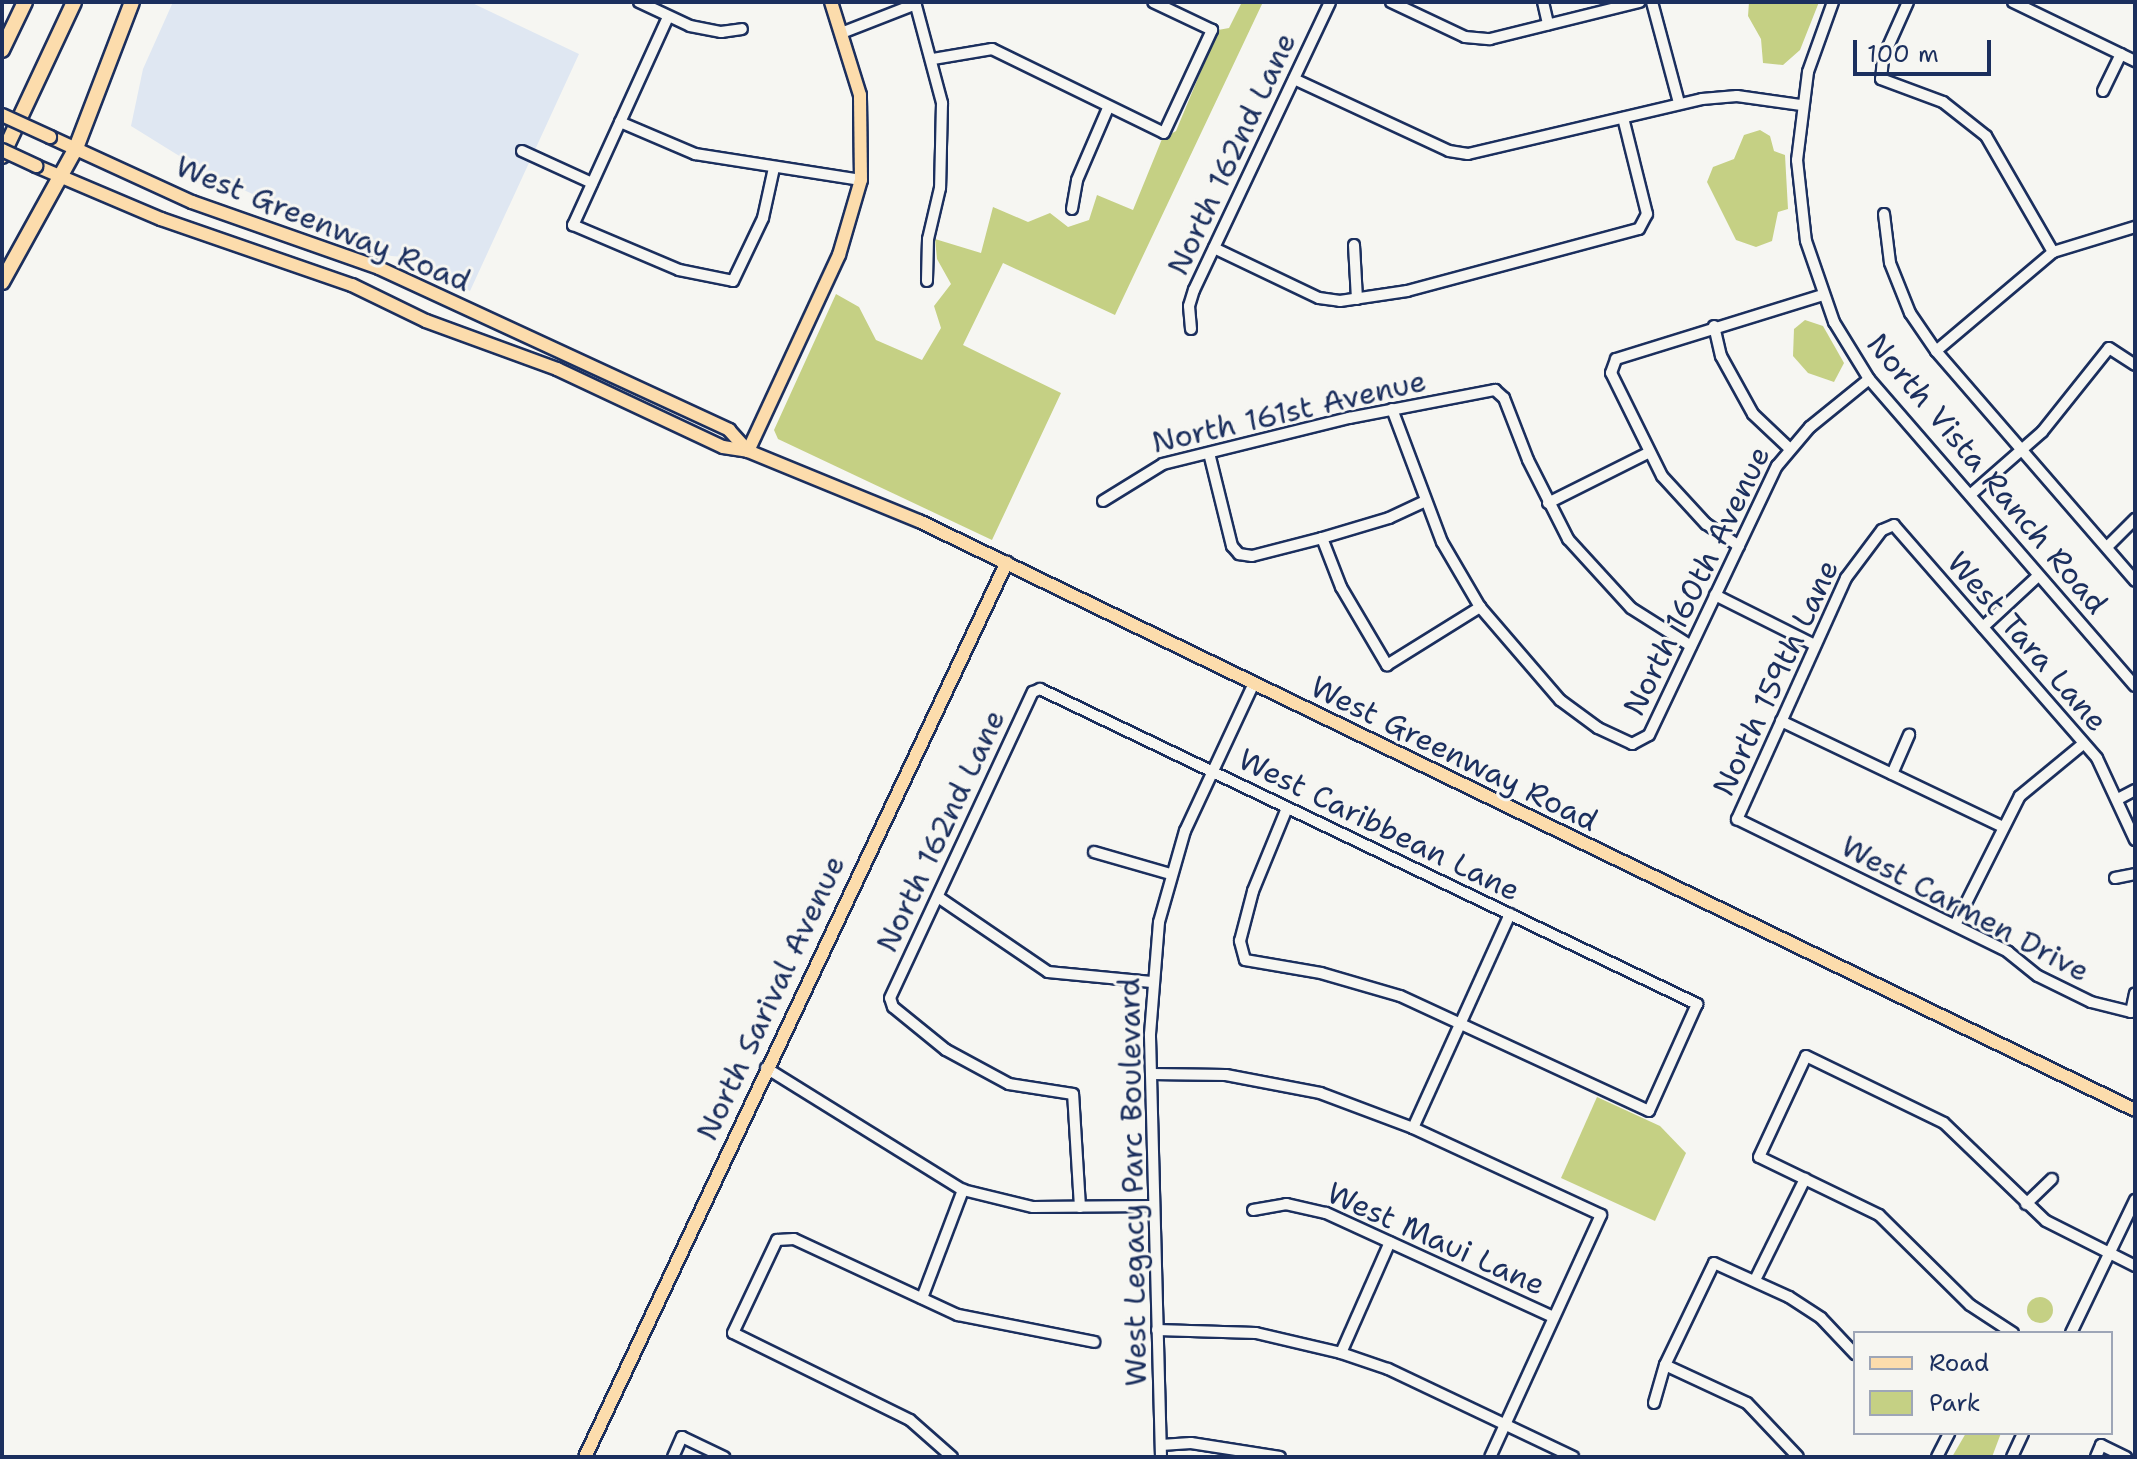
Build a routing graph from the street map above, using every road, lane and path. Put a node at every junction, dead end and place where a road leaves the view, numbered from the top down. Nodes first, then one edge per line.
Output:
1 (25, 2) edge
2 (74, 2) edge
3 (132, 2) edge
4 (639, 2) edge
5 (831, 2) edge
6 (1153, 2) edge
7 (1330, 2) edge
8 (1391, 2) edge
9 (1543, 2) edge
10 (1640, 2) edge
11 (1652, 2) edge
12 (1833, 2) edge
13 (1908, 2) edge
14 (2013, 2) edge
15 (916, 3) edge
16 (668, 17) junction
17 (1548, 24) junction
18 (742, 29) dead end
19 (844, 32) junction
20 (2, 50) edge
21 (2121, 54) junction
22 (933, 59) junction
23 (2135, 61) edge
24 (1294, 79) junction
25 (2103, 91) dead end
26 (1679, 103) junction
27 (1801, 105) junction
28 (1108, 108) junction
29 (2, 115) edge
30 (1623, 118) junction
31 (620, 122) junction
32 (76, 148) junction
33 (522, 151) dead end
34 (2, 153) edge
35 (774, 168) junction
36 (61, 178) junction
37 (861, 180) junction
38 (592, 183) junction
39 (1072, 209) dead end
40 (1884, 214) dead end
41 (2135, 227) edge
42 (1354, 245) dead end
43 (1214, 248) junction
44 (2053, 252) junction
45 (927, 281) dead end
46 (2, 282) edge
47 (1823, 295) junction
48 (1357, 299) junction
49 (1714, 326) junction
50 (1191, 329) dead end
51 (1936, 351) junction
52 (2135, 365) edge
53 (1869, 379) junction
54 (1392, 409) junction
55 (1789, 448) junction
56 (2023, 450) junction
57 (748, 451) junction
58 (1209, 453) junction
59 (1648, 453) junction
60 (1970, 495) junction
61 (1103, 501) dead end
62 (1425, 501) junction
63 (1548, 503) junction
64 (2135, 519) edge
65 (1894, 525) joint
66 (1322, 538) junction
67 (1739, 546) junction
68 (2107, 547) junction
69 (1007, 562) junction
70 (2038, 576) junction
71 (2135, 581) edge
72 (1715, 595) junction
73 (1480, 607) junction
74 (1983, 627) junction
75 (1815, 645) junction
76 (1691, 646) junction
77 (1253, 685) junction
78 (2135, 686) edge
79 (1040, 689) joint
80 (1781, 721) junction
81 (1909, 735) dead end
82 (2083, 744) junction
83 (1211, 770) junction
84 (1892, 774) junction
85 (2135, 790) edge
86 (2118, 799) junction
87 (1287, 808) junction
88 (1737, 819) joint
89 (2003, 827) junction
90 (2135, 840) edge
91 (1094, 852) dead end
92 (1170, 874) junction
93 (2135, 874) edge
94 (2115, 878) dead end
95 (938, 897) junction
96 (1510, 914) junction
97 (1955, 925) junction
98 (1152, 982) junction
99 (2135, 993) edge
100 (1462, 1021) junction
101 (766, 1068) junction
102 (1151, 1074) junction
103 (2135, 1110) edge
104 (1413, 1128) junction
105 (1805, 1179) junction
106 (2052, 1179) dead end
107 (963, 1190) junction
108 (2135, 1200) edge
109 (2026, 1204) junction
110 (1153, 1206) junction
111 (1080, 1207) junction
112 (1253, 1210) dead end
113 (1390, 1242) junction
114 (2110, 1254) junction
115 (2135, 1266) edge
116 (1755, 1280) junction
117 (922, 1298) junction
118 (1553, 1317) junction
119 (1157, 1330) junction
120 (2010, 1331) edge
121 (2072, 1331) edge
122 (1094, 1342) dead end
123 (1853, 1352) edge
124 (1341, 1353) junction
125 (1665, 1365) junction
126 (1654, 1403) dead end
127 (1505, 1425) junction
128 (1948, 1435) edge
129 (2022, 1435) edge
130 (1161, 1445) junction
131 (1793, 1455) edge
132 (585, 1457) edge
133 (673, 1457) edge
134 (724, 1457) edge
135 (952, 1457) edge
136 (1161, 1457) edge
137 (1280, 1457) edge
138 (1490, 1457) edge
139 (1573, 1457) edge
140 (1937, 1457) edge
141 (2012, 1457) edge
142 (2096, 1457) edge
143 (2126, 1457) edge

1 - 20 highway
2 - 34 highway
3 - 32 highway
4 - 16 street
5 - 19 main road
6 - 28 street
7 - 24 street, North 162nd Lane
8 - 17 street
9 - 17 street
10 - 17 street
11 - 26 street
12 - 27 street, North Vista Ranch Road
13 - 44 street
14 - 21 street
15 - 19 street
15 - 22 street
16 - 18 street
16 - 31 street
19 - 37 main road
21 - 23 street
21 - 25 street
22 - 28 street
22 - 45 street
24 - 30 street
24 - 43 street, North 162nd Lane
26 - 27 street
26 - 30 street
27 - 47 street, North Vista Ranch Road
28 - 39 street
29 - 32 main road, West Greenway Road, bridge
30 - 48 street
31 - 35 street
31 - 38 street
32 - 36 highway
32 - 57 main road, West Greenway Road
33 - 38 street
34 - 36 main road, West Greenway Road, bridge
35 - 37 street
35 - 38 street
36 - 46 highway
36 - 57 main road, West Greenway Road
37 - 57 main road
40 - 51 street
41 - 44 street
42 - 48 street
43 - 48 street
43 - 50 street, North 162nd Lane
44 - 51 street
47 - 49 street
47 - 53 street, North Vista Ranch Road
49 - 55 street
49 - 59 street
51 - 56 street
52 - 56 street
53 - 55 street, North 160th Avenue
53 - 60 street, North Vista Ranch Road
54 - 58 street, North 161st Avenue
54 - 62 street
54 - 63 street, North 161st Avenue
55 - 67 street, North 160th Avenue
56 - 60 street
56 - 68 street
57 - 69 main road, West Greenway Road
58 - 61 street, North 161st Avenue
58 - 66 street
59 - 63 street
59 - 67 street
60 - 70 street, North Vista Ranch Road
62 - 66 street
62 - 73 street
63 - 76 street
64 - 68 street
65 - 74 street, West Tara Lane
65 - 75 street, North 159th Lane
66 - 73 street
67 - 72 street, North 160th Avenue
68 - 71 street
69 - 77 main road, West Greenway Road
69 - 101 main road, North Sarival Avenue
70 - 74 street
70 - 78 street, North Vista Ranch Road
72 - 75 street
72 - 76 street, North 160th Avenue
73 - 76 street, North 160th Avenue
74 - 82 street, West Tara Lane
75 - 80 street, North 159th Lane
77 - 83 street, West Legacy Parc Boulevard
77 - 103 main road, West Greenway Road
79 - 83 street, West Caribbean Lane
79 - 95 street, North 162nd Lane
80 - 84 street
80 - 88 street, North 159th Lane
81 - 84 street
82 - 86 street, West Tara Lane
82 - 89 street
83 - 87 street, West Caribbean Lane
83 - 92 street, West Legacy Parc Boulevard
84 - 89 street
85 - 86 street
86 - 90 street, West Tara Lane
87 - 96 street, West Caribbean Lane
87 - 100 street
88 - 97 street, West Carmen Drive
89 - 97 street
91 - 92 street
92 - 98 street, West Legacy Parc Boulevard
93 - 94 street
95 - 98 street
95 - 111 street, North 162nd Lane
96 - 100 street
96 - 100 street, West Caribbean Lane
97 - 99 street, West Carmen Drive
98 - 102 street, West Legacy Parc Boulevard
100 - 104 street
101 - 107 street
101 - 132 main road, North Sarival Avenue
102 - 104 street
102 - 110 street, West Legacy Parc Boulevard
104 - 118 street
105 - 109 street
105 - 116 street
105 - 120 street
106 - 109 street
107 - 111 street
107 - 117 street
108 - 114 street
109 - 114 street
110 - 111 street
110 - 119 street, West Legacy Parc Boulevard
112 - 113 street, West Maui Lane
113 - 118 street, West Maui Lane
113 - 124 street
114 - 115 street
114 - 121 street
116 - 123 street
116 - 125 street
117 - 122 street
117 - 135 street
118 - 127 street
119 - 124 street
119 - 130 street, West Legacy Parc Boulevard
124 - 127 street
125 - 126 street
125 - 131 street
127 - 138 street
127 - 139 street
128 - 140 street
129 - 141 street
130 - 136 street, West Legacy Parc Boulevard
130 - 137 street
133 - 134 street
142 - 143 street

